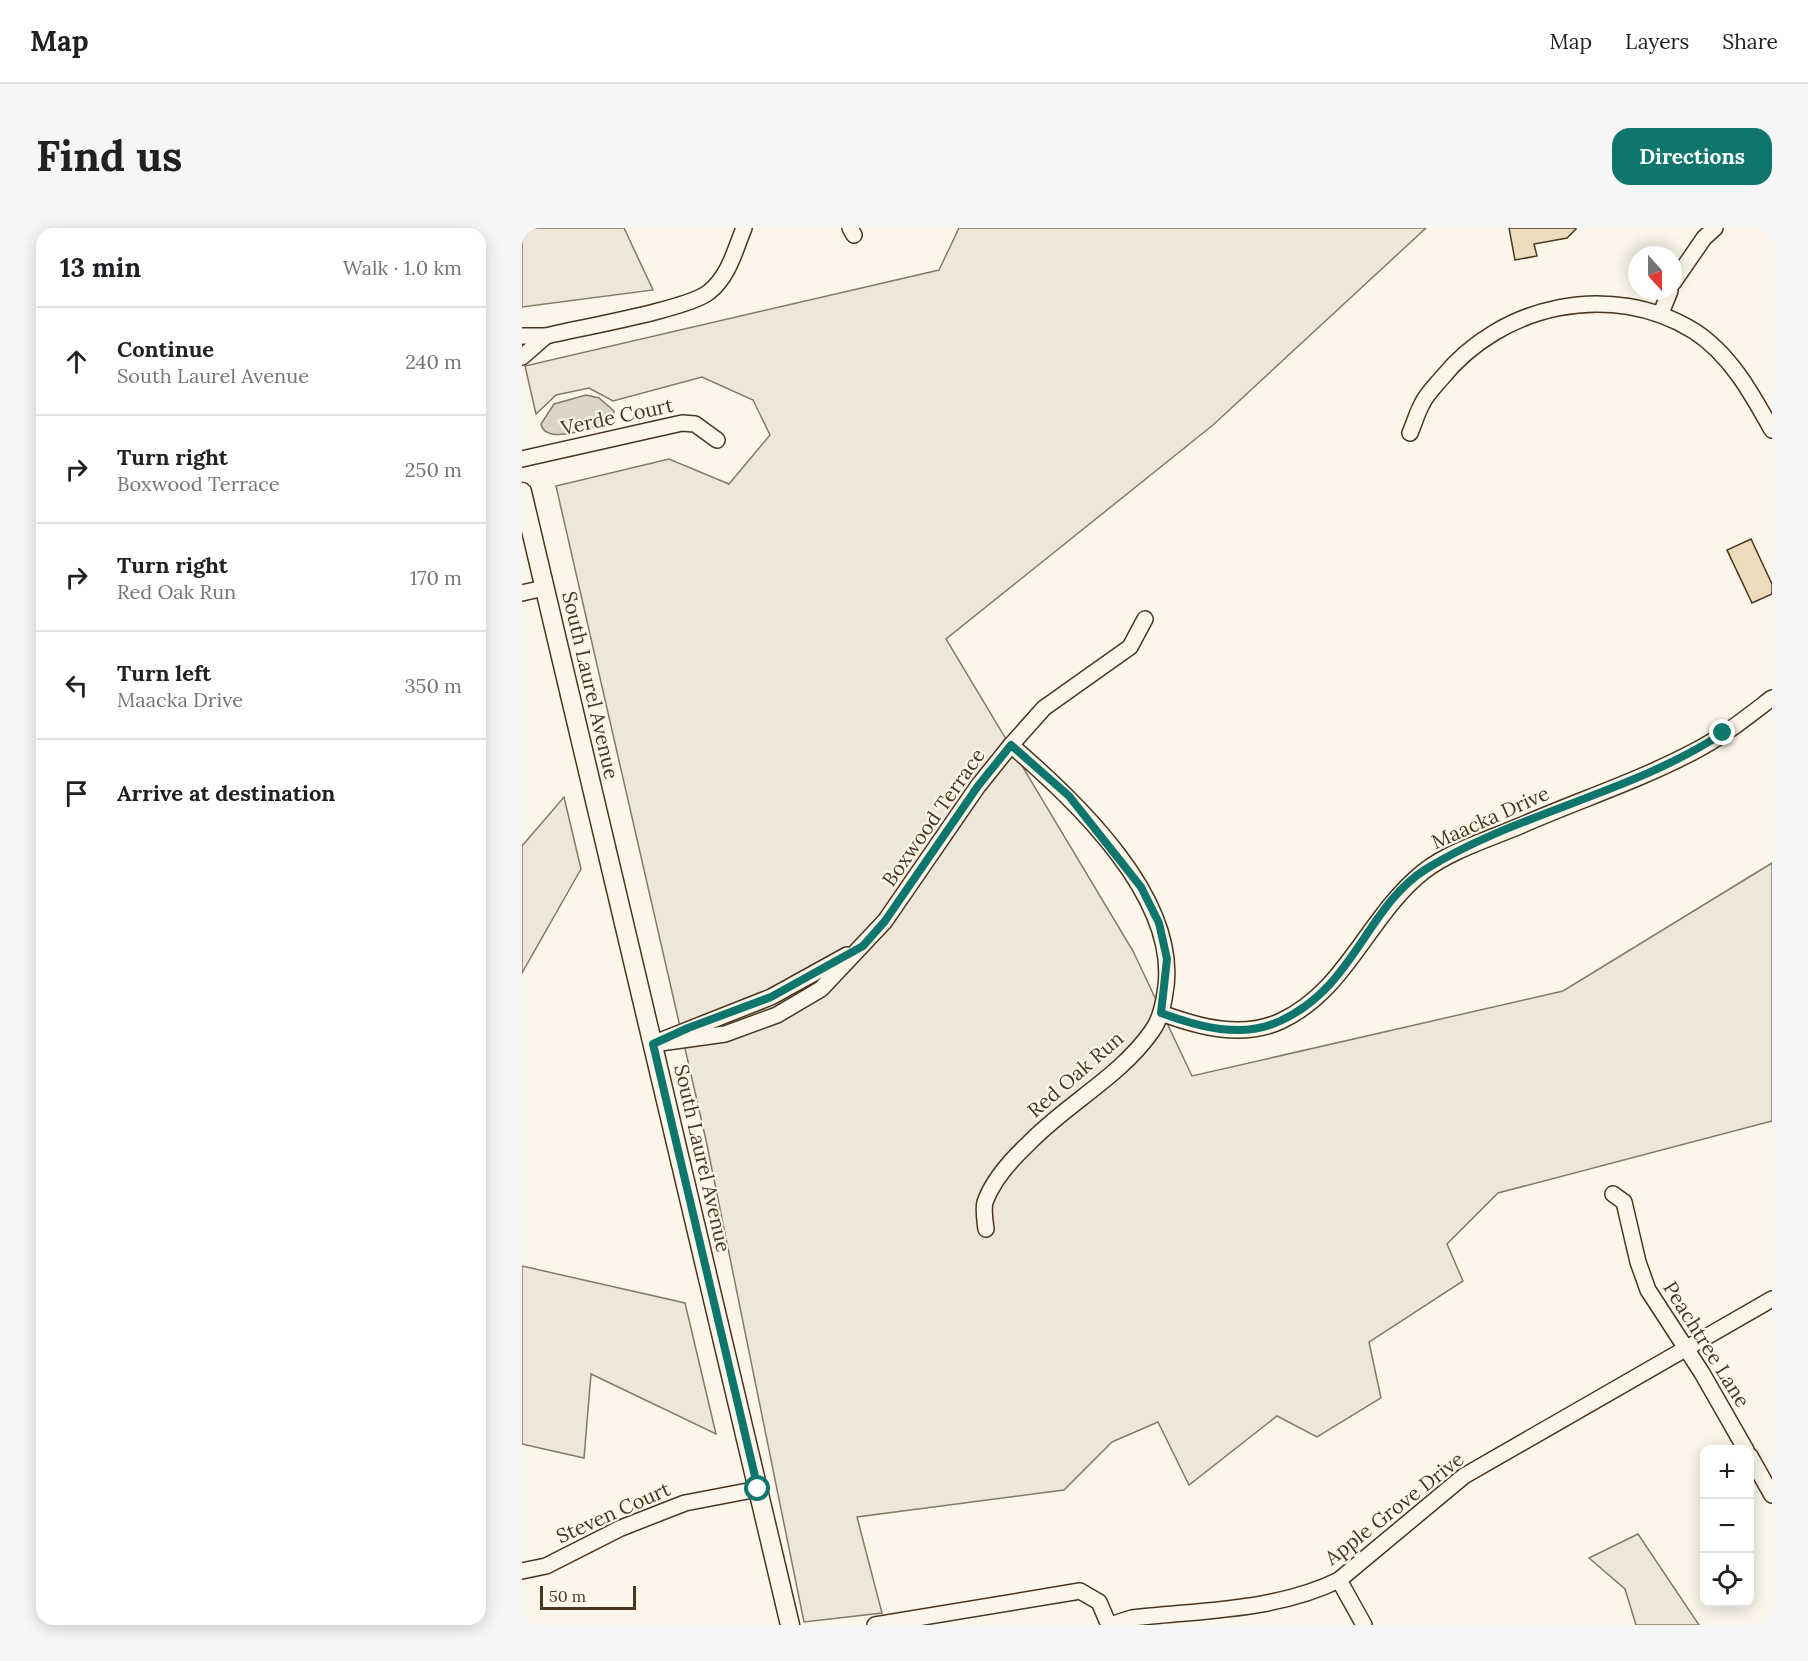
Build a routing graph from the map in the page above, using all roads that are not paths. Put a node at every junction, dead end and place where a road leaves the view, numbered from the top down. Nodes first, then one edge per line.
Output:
1 (744, 228) edge
2 (1715, 228) edge
3 (1682, 269) edge
4 (1666, 300) edge
5 (1661, 313) junction
6 (522, 336) edge
7 (546, 336) junction
8 (522, 357) edge
9 (1772, 430) edge
10 (1410, 433) dead end
11 (717, 440) dead end
12 (522, 459) edge
13 (522, 492) edge
14 (544, 588) junction
15 (522, 593) edge
16 (1144, 619) dead end
17 (1772, 698) edge
18 (1011, 745) junction
19 (1161, 1013) junction
20 (653, 1044) junction
21 (1613, 1194) dead end
22 (986, 1229) dead end
23 (1772, 1299) edge
24 (1686, 1348) junction
25 (1744, 1445) edge
26 (1754, 1464) edge
27 (758, 1489) junction
28 (1772, 1495) edge
29 (522, 1571) edge
30 (1340, 1580) junction
31 (790, 1625) edge
32 (875, 1625) edge
33 (1110, 1625) edge
34 (1364, 1625) edge

1 - 7 street
2 - 3 street
4 - 5 street
5 - 9 street
5 - 10 street
6 - 7 street
7 - 8 street
11 - 12 street, Verde Court
13 - 14 main road, South Laurel Avenue
14 - 15 street
14 - 20 main road, South Laurel Avenue
16 - 18 street, Boxwood Terrace
17 - 19 street, Maacka Drive
18 - 19 street, Red Oak Run
18 - 20 street, Boxwood Terrace
19 - 22 street, Red Oak Run
20 - 27 main road, South Laurel Avenue
21 - 24 street, Peachtree Lane
23 - 24 street, Apple Grove Drive
24 - 25 street, Peachtree Lane
24 - 30 street, Apple Grove Drive
26 - 28 street
27 - 29 street, Steven Court
27 - 31 main road, South Laurel Avenue
30 - 33 street, Apple Grove Drive
30 - 34 street
32 - 33 street

